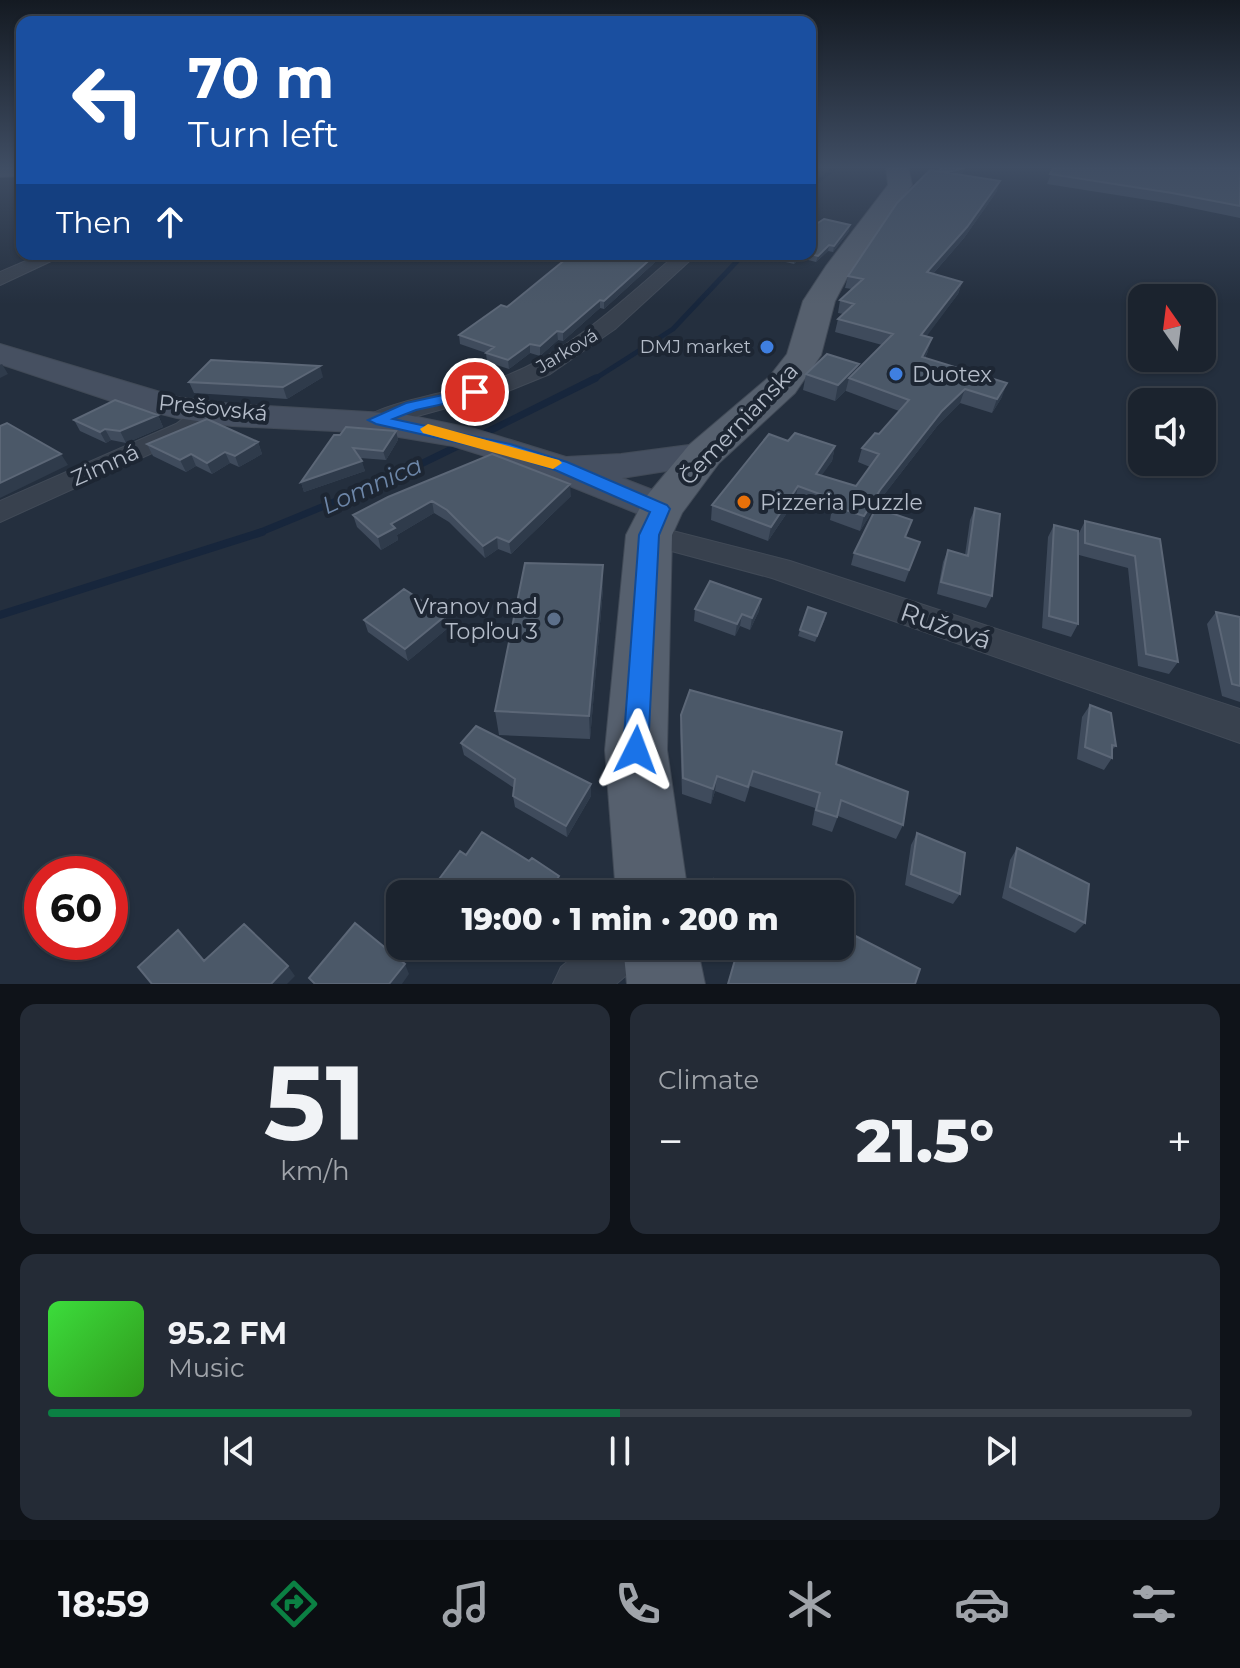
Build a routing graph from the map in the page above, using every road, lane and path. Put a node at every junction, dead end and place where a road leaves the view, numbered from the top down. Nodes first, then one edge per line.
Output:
1 (880, 212) edge
2 (43, 260) edge
3 (681, 260) edge
4 (0, 279) edge
5 (0, 353) edge
6 (208, 412) junction
7 (376, 420) junction
8 (704, 454) junction
9 (561, 466) junction
10 (0, 512) edge
11 (655, 522) junction
12 (1240, 726) edge
13 (650, 880) edge
14 (607, 960) edge
15 (662, 960) edge
16 (578, 984) edge
17 (666, 984) edge

1 - 8 main road, Čemernianska
2 - 4 street
3 - 7 street, Jarková
5 - 6 main road, Prešovská
6 - 7 main road, Prešovská
6 - 10 street, Zimná
7 - 9 main road, Prešovská
8 - 9 main road
8 - 11 main road, Čemernianska
9 - 11 main road
11 - 12 street, Ružová
11 - 13 main road
14 - 16 street
15 - 17 main road

